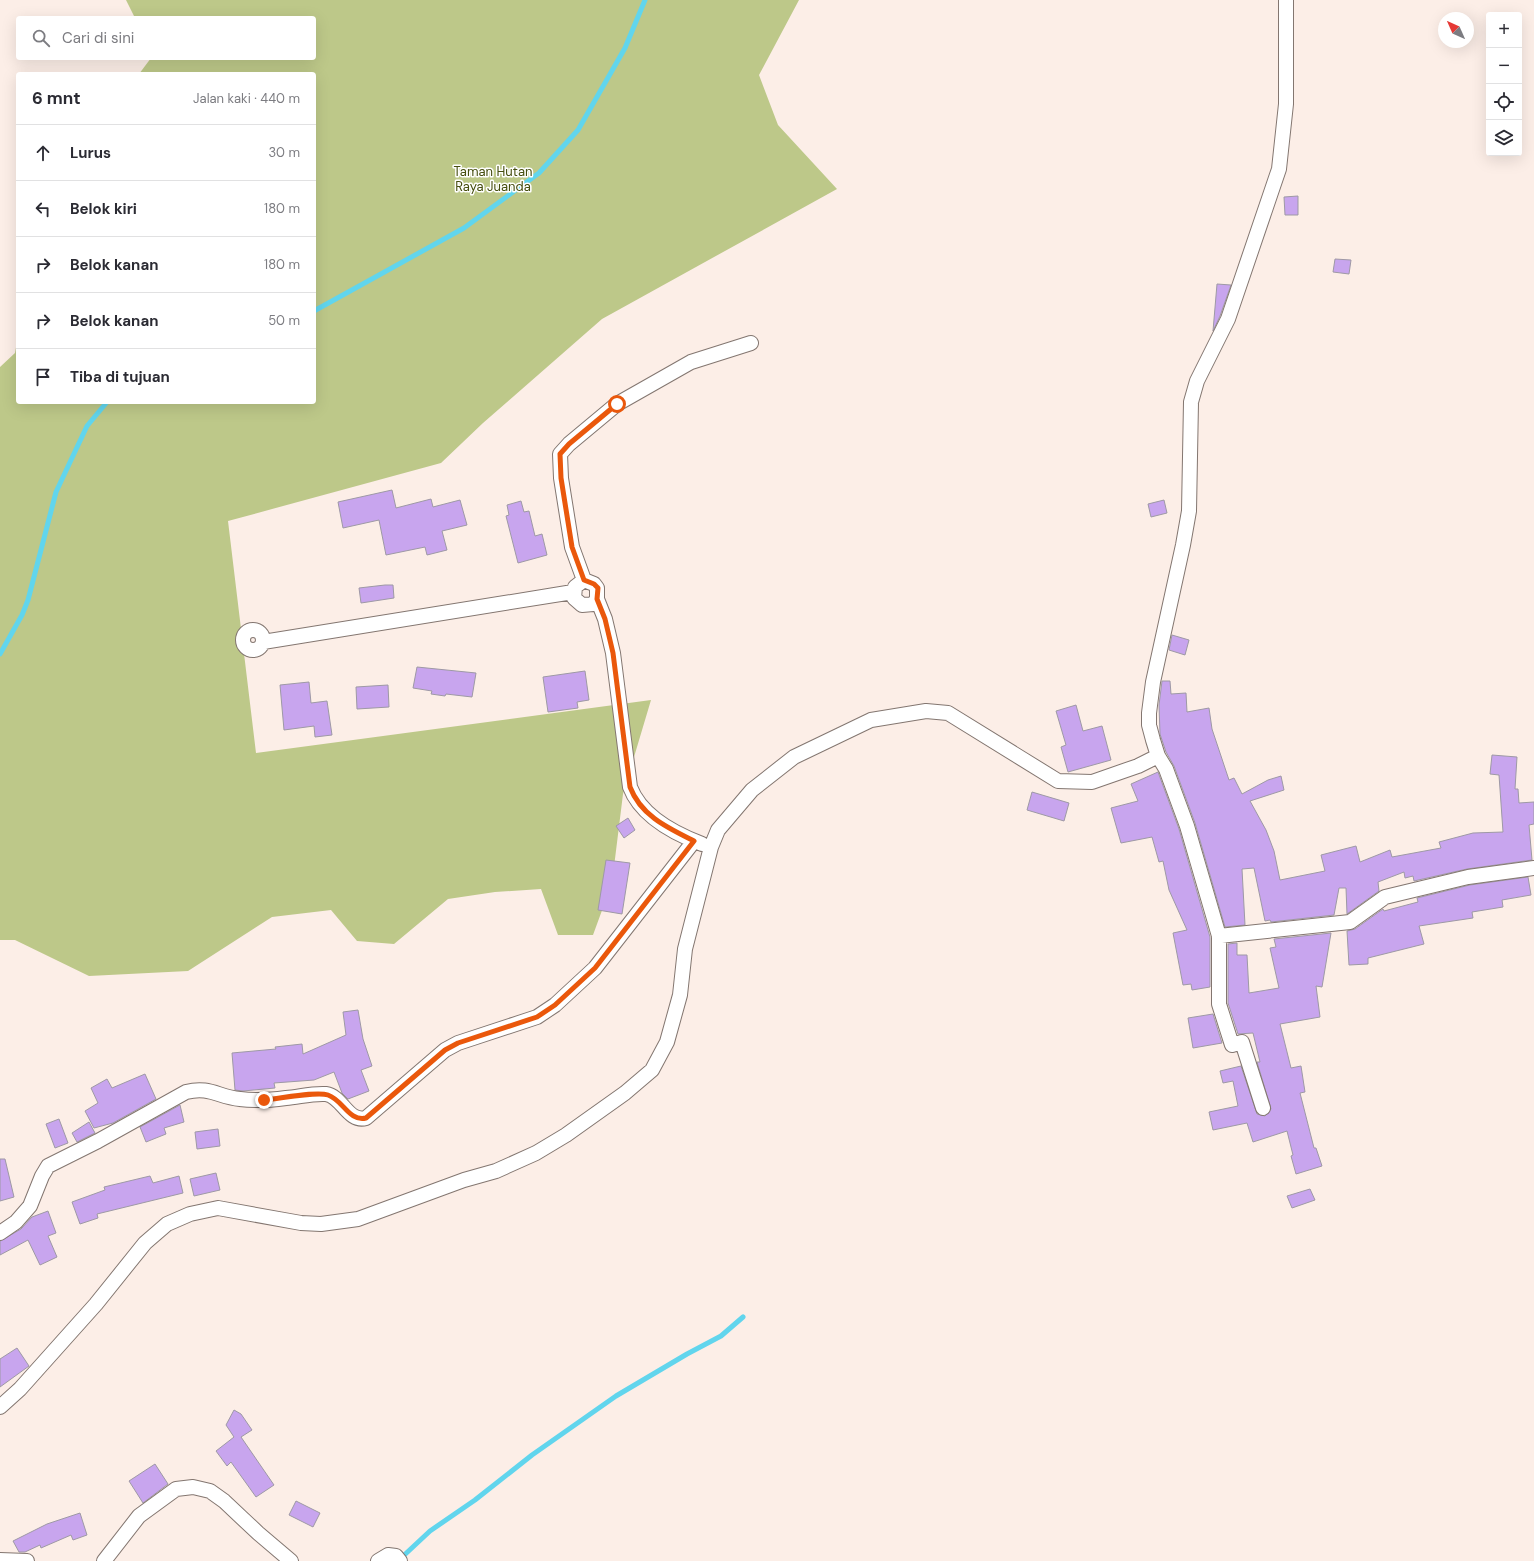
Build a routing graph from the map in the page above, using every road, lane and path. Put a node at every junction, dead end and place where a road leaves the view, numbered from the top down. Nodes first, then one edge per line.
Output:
1 (1286, 0) edge
2 (751, 343) dead end
3 (584, 580) junction
4 (573, 592) junction
5 (597, 599) junction
6 (264, 642) dead end
7 (1158, 756) junction
8 (694, 841) junction
9 (710, 848) junction
10 (1534, 868) edge
11 (1219, 936) junction
12 (1263, 1108) dead end
13 (0, 1232) edge
14 (0, 1407) edge
15 (0, 1560) edge
16 (27, 1561) edge
17 (104, 1561) edge
18 (291, 1561) edge
19 (378, 1561) edge
20 (400, 1561) edge

1 - 7 street
2 - 3 street
3 - 4 street
3 - 5 street
4 - 5 street
4 - 6 street
5 - 8 street
7 - 9 street
7 - 11 street
8 - 9 street
8 - 13 street
9 - 14 street
10 - 11 street
11 - 12 street
15 - 16 street
17 - 18 street
19 - 20 street

